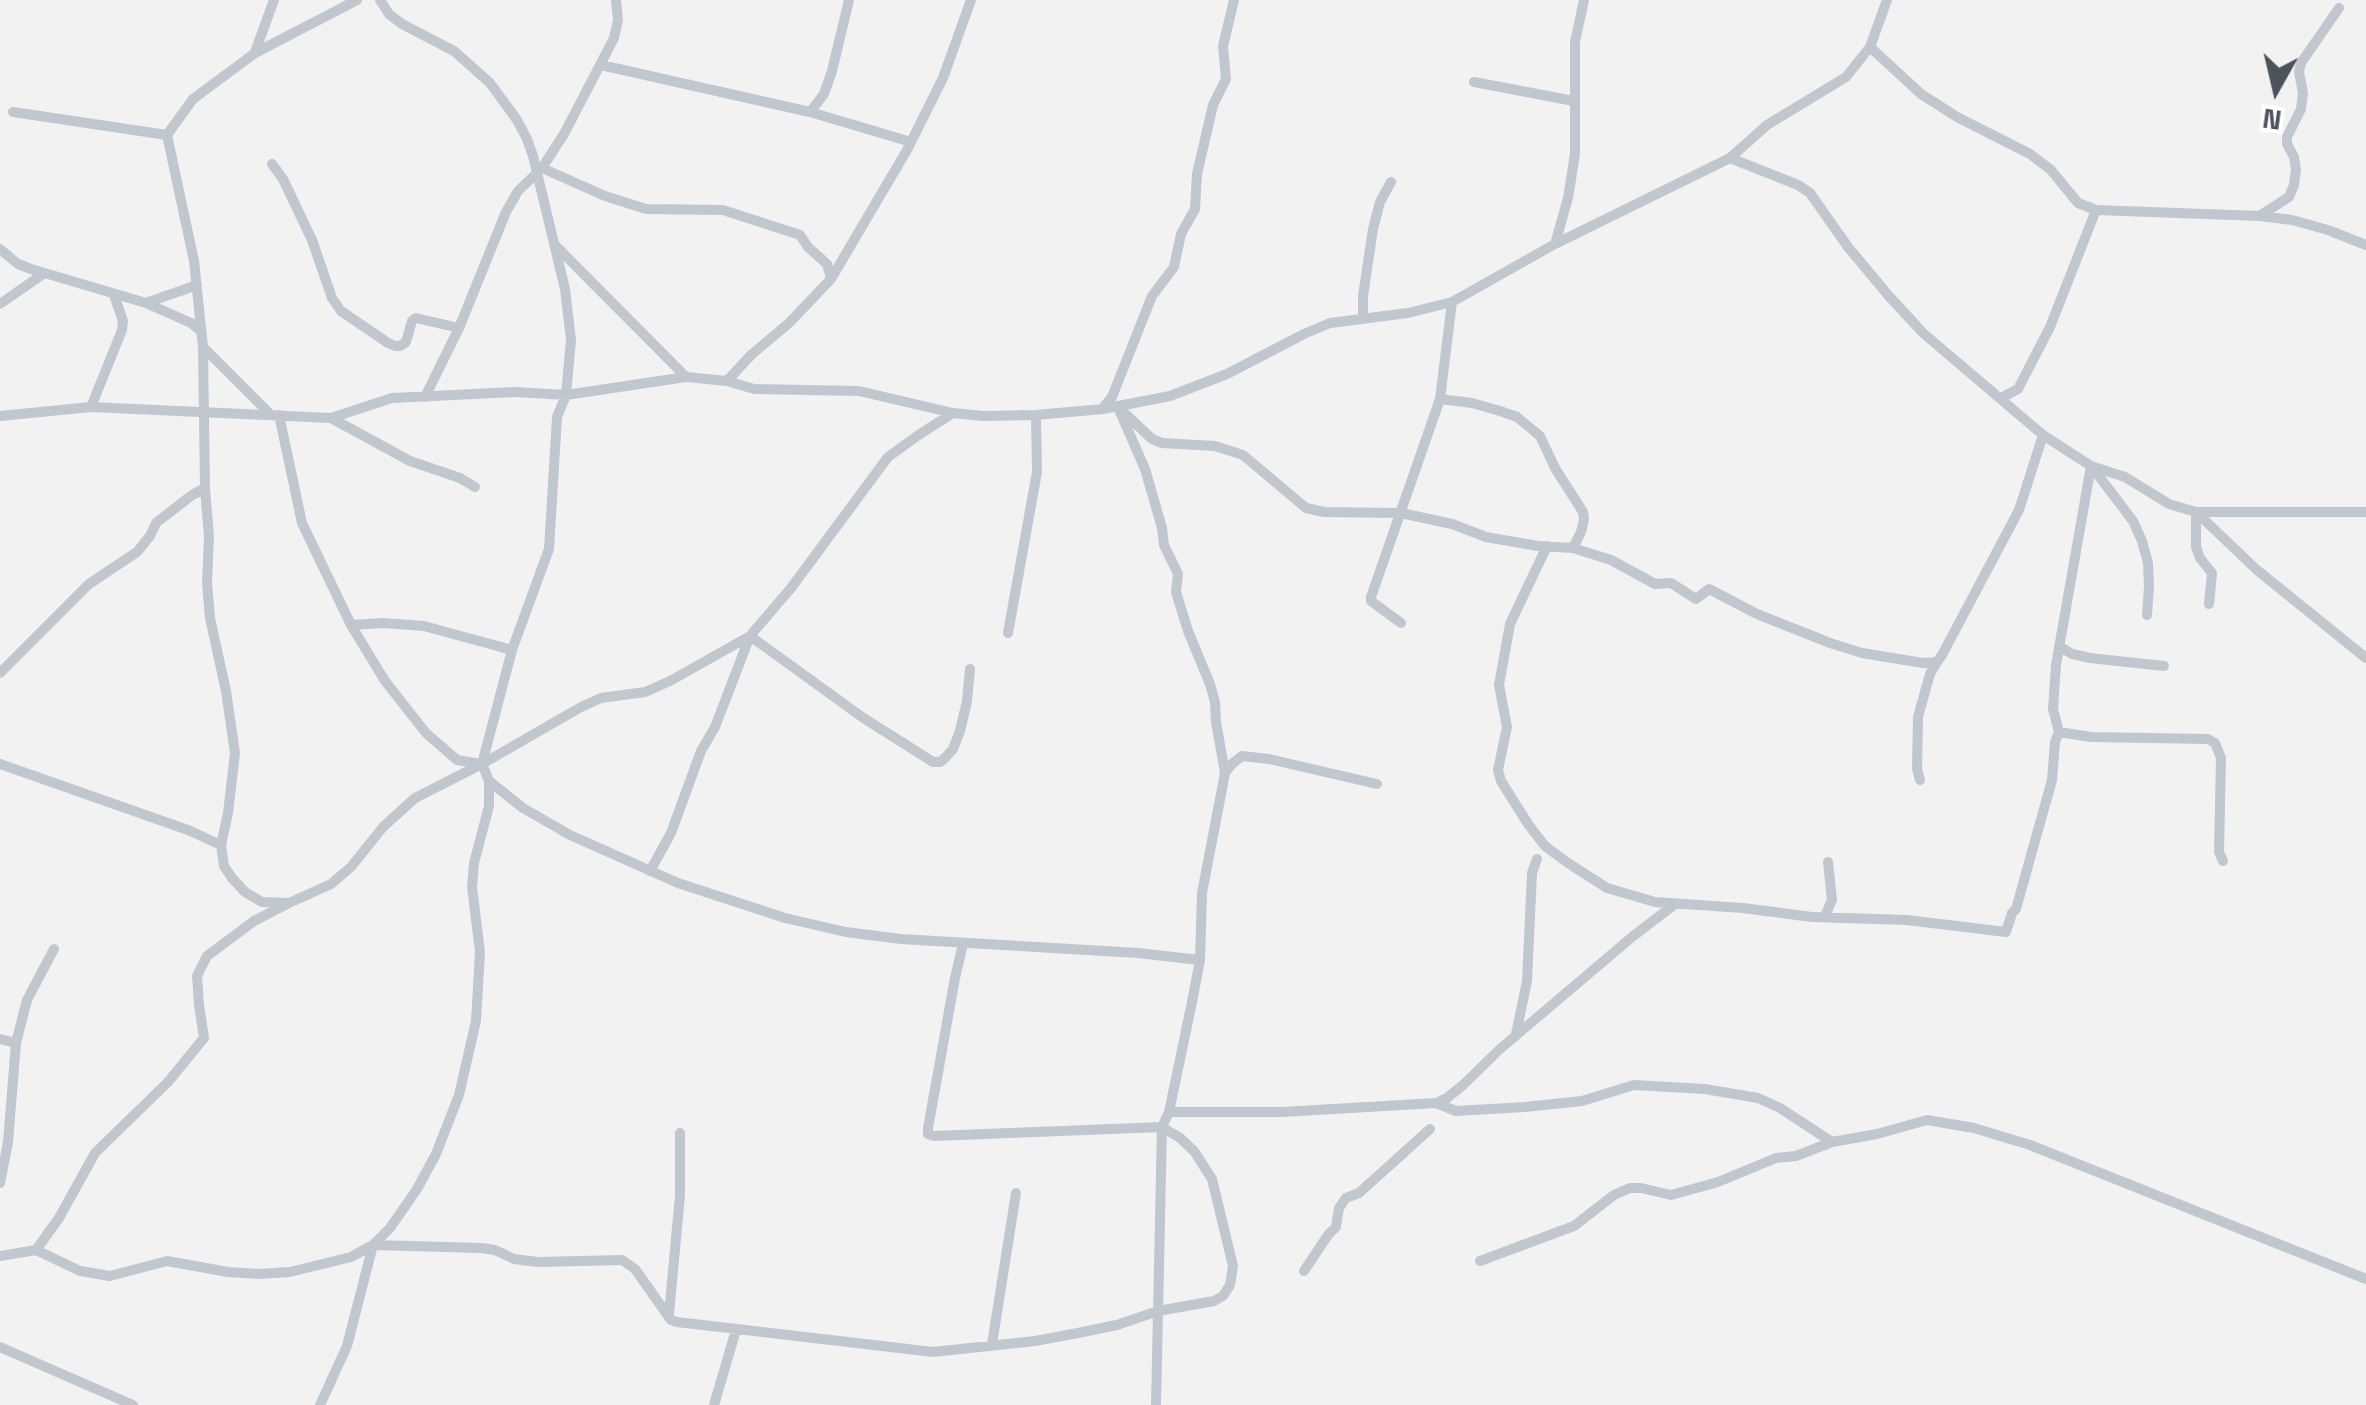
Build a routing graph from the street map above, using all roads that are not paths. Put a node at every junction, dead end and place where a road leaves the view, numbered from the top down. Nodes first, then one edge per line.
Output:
1 (274, 0) edge
2 (357, 0) edge
3 (380, 0) edge
4 (616, 0) edge
5 (849, 0) edge
6 (971, 0) edge
7 (1234, 0) edge
8 (1584, 0) edge
9 (1887, 0) edge
10 (2339, 8) dead end
11 (1870, 47) junction
12 (254, 53) junction
13 (600, 65) junction
14 (1474, 82) dead end
15 (1574, 101) junction
16 (13, 112) dead end
17 (810, 112) junction
18 (167, 135) junction
19 (911, 142) junction
20 (1730, 158) junction
21 (272, 164) dead end
22 (539, 171) junction
23 (1391, 182) dead end
24 (2096, 210) junction
25 (2260, 216) junction
26 (553, 243) junction
27 (1555, 244) junction
28 (2366, 245) edge
29 (0, 249) edge
30 (43, 274) junction
31 (831, 279) junction
32 (196, 285) junction
33 (114, 295) junction
34 (1452, 302) junction
35 (146, 303) junction
36 (0, 304) edge
37 (1362, 318) junction
38 (459, 328) junction
39 (201, 331) junction
40 (203, 347) junction
41 (686, 377) junction
42 (727, 380) junction
43 (566, 395) junction
44 (425, 397) junction
45 (2002, 398) junction
46 (1440, 399) junction
47 (1117, 406) junction
48 (91, 408) junction
49 (1102, 409) junction
50 (205, 411) junction
51 (953, 414) junction
52 (275, 415) junction
53 (1036, 415) junction
54 (0, 416) edge
55 (330, 418) junction
56 (2043, 435) junction
57 (2091, 466) junction
58 (205, 488) junction
59 (476, 488) dead end
60 (2196, 512) junction
61 (2366, 512) edge
62 (1401, 513) junction
63 (1547, 546) junction
64 (1573, 548) junction
65 (2209, 604) dead end
66 (2146, 615) dead end
67 (1401, 622) dead end
68 (351, 625) junction
69 (1008, 632) dead end
70 (750, 636) junction
71 (2059, 646) junction
72 (512, 650) junction
73 (2366, 658) edge
74 (1937, 662) junction
75 (2164, 666) dead end
76 (970, 669) dead end
77 (0, 672) edge
78 (2059, 732) junction
79 (0, 764) edge
80 (482, 764) junction
81 (1225, 773) junction
82 (1920, 780) dead end
83 (489, 781) junction
84 (1378, 784) dead end
85 (221, 845) junction
86 (1537, 859) dead end
87 (1828, 862) dead end
88 (2223, 862) dead end
89 (650, 871) junction
90 (289, 903) junction
91 (1676, 904) junction
92 (1825, 916) junction
93 (963, 944) junction
94 (54, 950) dead end
95 (1200, 960) junction
96 (1516, 1035) junction
97 (0, 1039) edge
98 (16, 1043) junction
99 (1436, 1103) junction
100 (1169, 1112) junction
101 (1162, 1127) junction
102 (1430, 1129) dead end
103 (680, 1133) dead end
104 (1832, 1142) junction
105 (0, 1183) edge
106 (1016, 1193) dead end
107 (373, 1245) junction
108 (36, 1250) junction
109 (0, 1256) edge
110 (1480, 1261) dead end
111 (1304, 1271) dead end
112 (2366, 1279) edge
113 (1158, 1311) junction
114 (669, 1315) junction
115 (736, 1330) junction
116 (992, 1344) junction
117 (0, 1348) edge
118 (133, 1405) edge
119 (320, 1405) edge
120 (714, 1405) edge
121 (1156, 1405) edge

1 - 12 street
2 - 12 street
3 - 22 street
4 - 13 street
5 - 17 street
6 - 19 street
7 - 49 street
8 - 15 street
9 - 11 street
10 - 25 street
11 - 20 street
11 - 24 street
12 - 18 street
13 - 17 street
13 - 22 street
14 - 15 street
15 - 27 street
16 - 18 street
17 - 19 street
18 - 32 street
19 - 31 street
20 - 27 street
20 - 45 street
21 - 38 street
22 - 26 street
22 - 31 street
22 - 38 street
23 - 37 street
24 - 25 street
24 - 45 street
25 - 28 street
26 - 41 street
26 - 43 street
27 - 34 street
29 - 30 street
30 - 33 street
30 - 36 street
31 - 42 street
32 - 35 street
32 - 39 street
33 - 35 street
33 - 48 street
34 - 37 street
34 - 46 street
35 - 39 street
37 - 47 street
38 - 44 street
39 - 40 street
40 - 50 street
40 - 52 street
41 - 42 street
41 - 43 street
42 - 51 street
43 - 44 street
43 - 72 street
44 - 55 street
45 - 56 street
46 - 62 street
46 - 64 street
47 - 49 street
47 - 62 street
47 - 81 street
48 - 50 street
48 - 54 street
49 - 53 street
50 - 52 street
50 - 58 street
51 - 53 street
51 - 70 street
52 - 55 street
52 - 68 street
53 - 69 street
55 - 59 street
56 - 57 street
56 - 74 street
57 - 60 street
57 - 66 street
57 - 71 street
58 - 77 street
58 - 85 street
60 - 61 street
60 - 65 street
60 - 73 street
62 - 63 street
62 - 67 street
63 - 64 street
63 - 91 street
64 - 74 street
68 - 72 street
68 - 80 street
70 - 76 street
70 - 80 street
70 - 89 street
71 - 75 street
71 - 78 street
72 - 80 street
74 - 82 street
78 - 88 street
78 - 92 street
79 - 85 street
80 - 83 street
80 - 90 street
81 - 84 street
81 - 95 street
83 - 89 street
83 - 107 street
85 - 90 street
86 - 96 street
87 - 92 street
89 - 93 street
90 - 108 street
91 - 92 street
91 - 96 street
93 - 95 street
93 - 101 street
94 - 98 street
95 - 100 street
96 - 99 street
97 - 98 street
98 - 105 street
99 - 100 street
99 - 104 street
100 - 101 street
101 - 113 street
101 - 113 street
102 - 111 street
103 - 114 street
104 - 110 street
104 - 112 street
106 - 116 street
107 - 108 street
107 - 114 street
107 - 119 street
108 - 109 street
113 - 116 street
113 - 121 street
114 - 115 street
115 - 116 street
115 - 120 street
117 - 118 street

